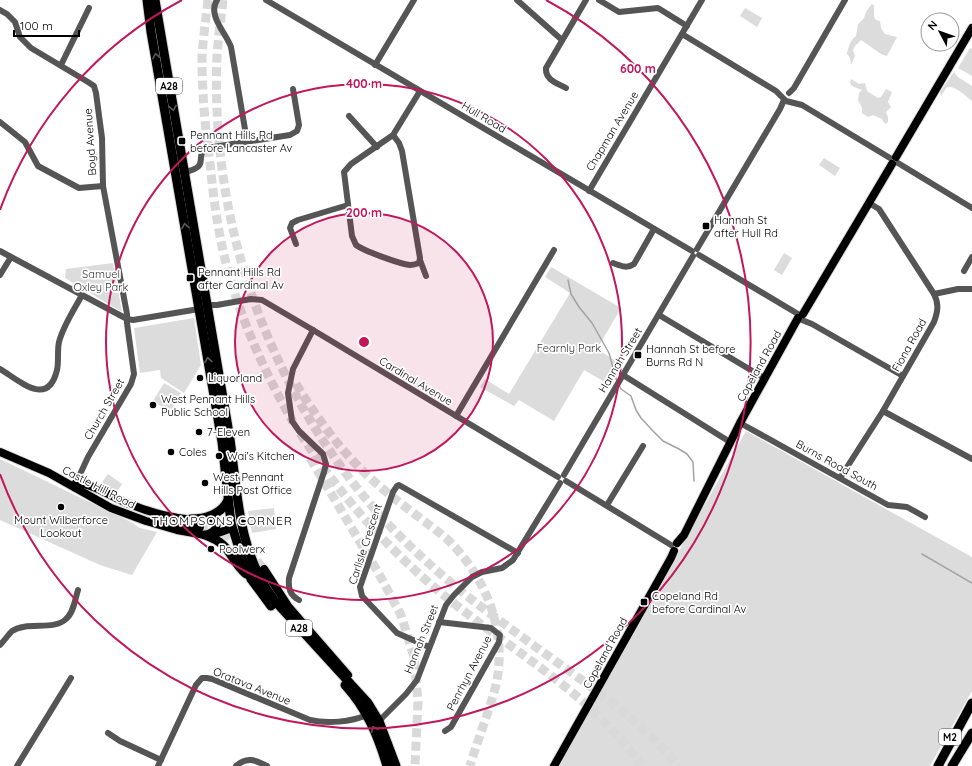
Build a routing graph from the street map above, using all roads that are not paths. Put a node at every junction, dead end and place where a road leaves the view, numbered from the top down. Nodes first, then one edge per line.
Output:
1 (147, 0) edge
2 (155, 0) edge
3 (217, 0) edge
4 (266, 0) edge
5 (414, 0) edge
6 (517, 0) edge
7 (586, 0) edge
8 (599, 0) edge
9 (702, 0) edge
10 (845, 0) edge
11 (89, 8) dead end
12 (0, 10) edge
13 (688, 26) junction
14 (972, 28) edge
15 (682, 34) junction
16 (562, 40) junction
17 (61, 65) junction
18 (375, 65) junction
19 (566, 88) dead end
20 (293, 89) dead end
21 (420, 91) junction
22 (788, 97) junction
23 (349, 116) dead end
24 (0, 122) edge
25 (393, 135) junction
26 (247, 141) junction
27 (377, 147) junction
28 (894, 160) junction
29 (184, 172) junction
30 (103, 186) junction
31 (589, 191) junction
32 (869, 203) junction
33 (348, 205) junction
34 (972, 208) edge
35 (654, 229) junction
36 (296, 244) dead end
37 (554, 250) dead end
38 (0, 251) edge
39 (695, 253) junction
40 (11, 257) junction
41 (972, 257) edge
42 (420, 260) junction
43 (614, 264) dead end
44 (412, 265) junction
45 (964, 271) dead end
46 (0, 275) edge
47 (972, 289) edge
48 (934, 294) junction
49 (82, 295) junction
50 (203, 308) junction
51 (659, 315) junction
52 (801, 317) junction
53 (127, 319) junction
54 (313, 330) junction
55 (0, 370) edge
56 (903, 376) junction
57 (622, 377) junction
58 (764, 378) junction
59 (883, 411) junction
60 (456, 416) junction
61 (740, 423) junction
62 (730, 442) junction
63 (643, 446) dead end
64 (0, 452) edge
65 (972, 459) edge
66 (840, 478) junction
67 (562, 479) junction
68 (75, 485) junction
69 (228, 500) junction
70 (237, 503) junction
71 (607, 505) junction
72 (926, 518) dead end
73 (191, 519) junction
74 (200, 527) tunnel mouth
75 (232, 528) junction
76 (206, 535) junction
77 (674, 546) junction
78 (518, 553) junction
79 (264, 570) tunnel mouth
80 (251, 579) junction
81 (78, 590) dead end
82 (299, 600) dead end
83 (439, 622) junction
84 (0, 645) edge
85 (429, 647) junction
86 (71, 678) dead end
87 (364, 697) junction
88 (970, 706) edge
89 (367, 715) junction
90 (379, 721) junction
91 (446, 731) dead end
92 (108, 733) dead end
93 (972, 734) edge
94 (951, 742) junction
95 (160, 763) edge
96 (17, 766) edge
97 (236, 766) edge
98 (267, 766) edge
99 (387, 766) edge
100 (396, 766) edge
101 (554, 766) edge
102 (933, 766) edge
103 (938, 766) edge
104 (943, 766) edge
105 (952, 766) edge
106 (957, 766) edge

50 -> 1 highway, A28
2 -> 29 highway, A28
3 - 26 street
4 - 18 street, Hull Road
5 - 18 street
6 - 16 street
7 - 16 street
8 - 13 street
9 - 13 street, Chapman Avenue
10 - 22 street, Hannah Street
11 - 17 street
12 - 17 street, Boyd Avenue
13 - 15 street, Chapman Avenue
14 - 28 main road, Copeland Road
15 - 22 street
15 - 31 street, Chapman Avenue
16 - 19 street
17 - 30 street, Boyd Avenue
18 - 21 street, Hull Road
20 - 26 street
21 - 25 street
21 - 31 street, Hull Road
22 - 28 street
22 - 39 street, Hannah Street
23 - 27 street
24 - 30 street
25 - 27 street
25 - 42 street
26 - 29 street
27 - 33 street
28 - 32 main road, Copeland Road
28 - 34 street
29 - 50 highway, A28
30 - 53 street, Boyd Avenue
31 - 35 street, Hull Road
32 - 48 street, Fiona Road
32 - 52 main road, Copeland Road
33 - 36 street
33 - 44 street
35 - 39 street, Hull Road
35 - 43 street
37 - 60 street
38 - 40 street
39 - 51 street, Hannah Street
39 - 52 street, Hull Road
40 - 46 street
40 - 49 street
41 - 45 street
42 - 44 street
42 - 44 street
47 - 48 street
48 - 56 street, Fiona Road
49 - 53 street
49 - 55 street
50 - 53 street, Cardinal Avenue
50 - 54 street, Cardinal Avenue
69 -> 50 highway, A28
50 - 70 highway, A28
51 - 57 street, Hannah Street
51 - 58 street
52 - 56 street, Hull Road
52 - 58 main road, Copeland Road
53 - 68 street, Church Street
54 - 60 street, Cardinal Avenue
54 - 82 street
56 - 59 street, Fiona Road
57 - 62 street
57 - 67 street, Hannah Street
58 - 61 main road, Copeland Road
59 - 65 street
59 - 66 street, Fiona Road
60 - 67 street, Cardinal Avenue
61 - 62 main road, Copeland Road
61 - 66 street, Burns Road South
62 - 77 main road, Copeland Road
63 - 71 street
64 - 68 main road, Castle Hill Road
66 - 72 street, Burns Road South
67 - 71 street, Cardinal Avenue
67 - 78 street, Hannah Street
68 - 73 main road
68 - 74 main road, Castle Hill Road
68 - 76 main road, Castle Hill Road
69 - 73 highway
69 - 75 highway, A28
70 - 75 highway
70 - 87 highway, A28
71 - 77 street, Cardinal Avenue
73 - 76 main road
75 - 76 main road, Castle Hill Road
75 - 80 highway, A28
76 - 80 highway
77 - 101 main road, Copeland Road
78 - 83 street, Hannah Street
78 - 85 street, Carlisle Crescent
79 - 87 main road
80 - 89 highway, A28
81 - 84 street
83 - 85 street, Hannah Street
83 - 91 street, Penrhyn Avenue
85 - 90 street, Hannah Street
86 - 96 street
87 - 90 highway, A28
88 - 94 highway, M2
88 - 102 highway, M2
89 - 95 street, Oratava Avenue
99 -> 89 highway, A28
90 - 100 highway, A28
92 - 95 street
93 - 105 highway
93 - 106 highway, M2
94 - 103 highway, M2
94 - 104 highway
97 - 98 street

